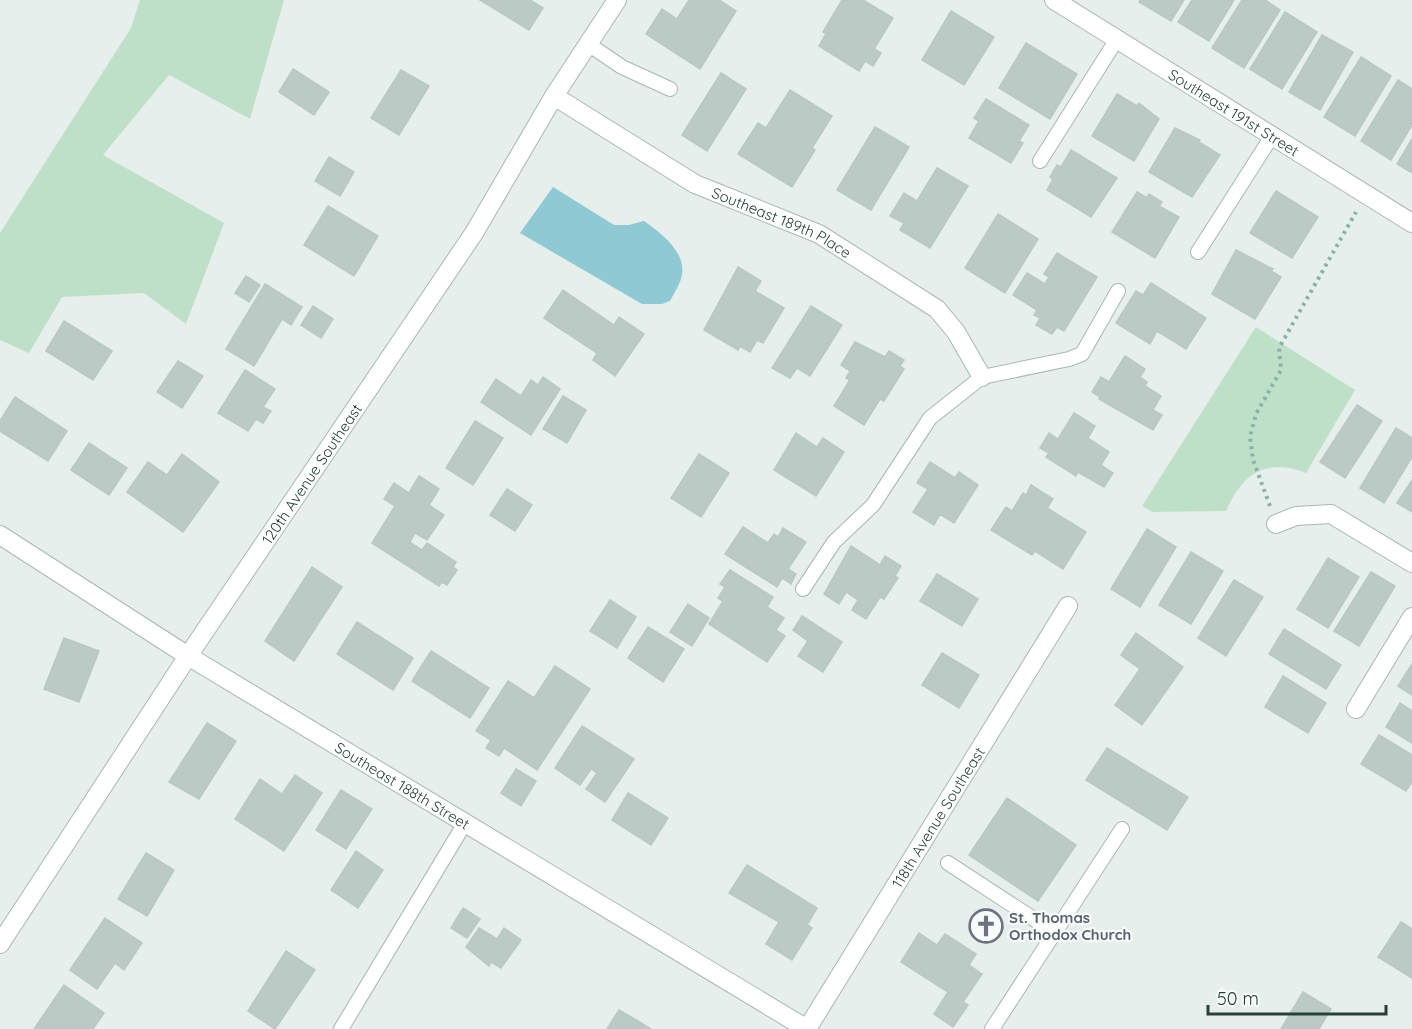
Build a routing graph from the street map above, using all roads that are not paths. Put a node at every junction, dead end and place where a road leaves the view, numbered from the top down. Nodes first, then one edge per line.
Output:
1 (618, 0) edge
2 (1054, 0) edge
3 (1117, 39) junction
4 (588, 44) junction
5 (670, 89) dead end
6 (554, 96) junction
7 (1272, 135) junction
8 (1040, 162) dead end
9 (1412, 223) edge
10 (1198, 252) dead end
11 (1118, 291) dead end
12 (982, 377) junction
13 (1276, 524) road end
14 (0, 535) edge
15 (1412, 563) edge
16 (803, 589) dead end
17 (1068, 606) dead end
18 (1412, 617) edge
19 (188, 656) junction
20 (1356, 709) dead end
21 (465, 823) junction
22 (1122, 830) dead end
23 (948, 863) dead end
24 (1055, 933) junction
25 (0, 944) edge
26 (341, 1029) edge
27 (807, 1029) edge
28 (992, 1029) edge

1 - 4 street, 120th Avenue Southeast
2 - 3 street, Southeast 191st Street
3 - 7 street, Southeast 191st Street
3 - 8 lane
4 - 5 lane
4 - 6 street, 120th Avenue Southeast
6 - 12 street, Southeast 189th Place
6 - 19 street, 120th Avenue Southeast
7 - 9 street, Southeast 191st Street
7 - 10 lane
11 - 12 lane
12 - 16 lane
13 - 15 street
14 - 19 street, Southeast 188th Street
17 - 27 street, 118th Avenue Southeast
18 - 20 street
19 - 21 street, Southeast 188th Street
19 - 25 street, 120th Avenue Southeast
21 - 26 lane
21 - 27 street, Southeast 188th Street
22 - 24 lane
23 - 24 lane
24 - 28 lane

